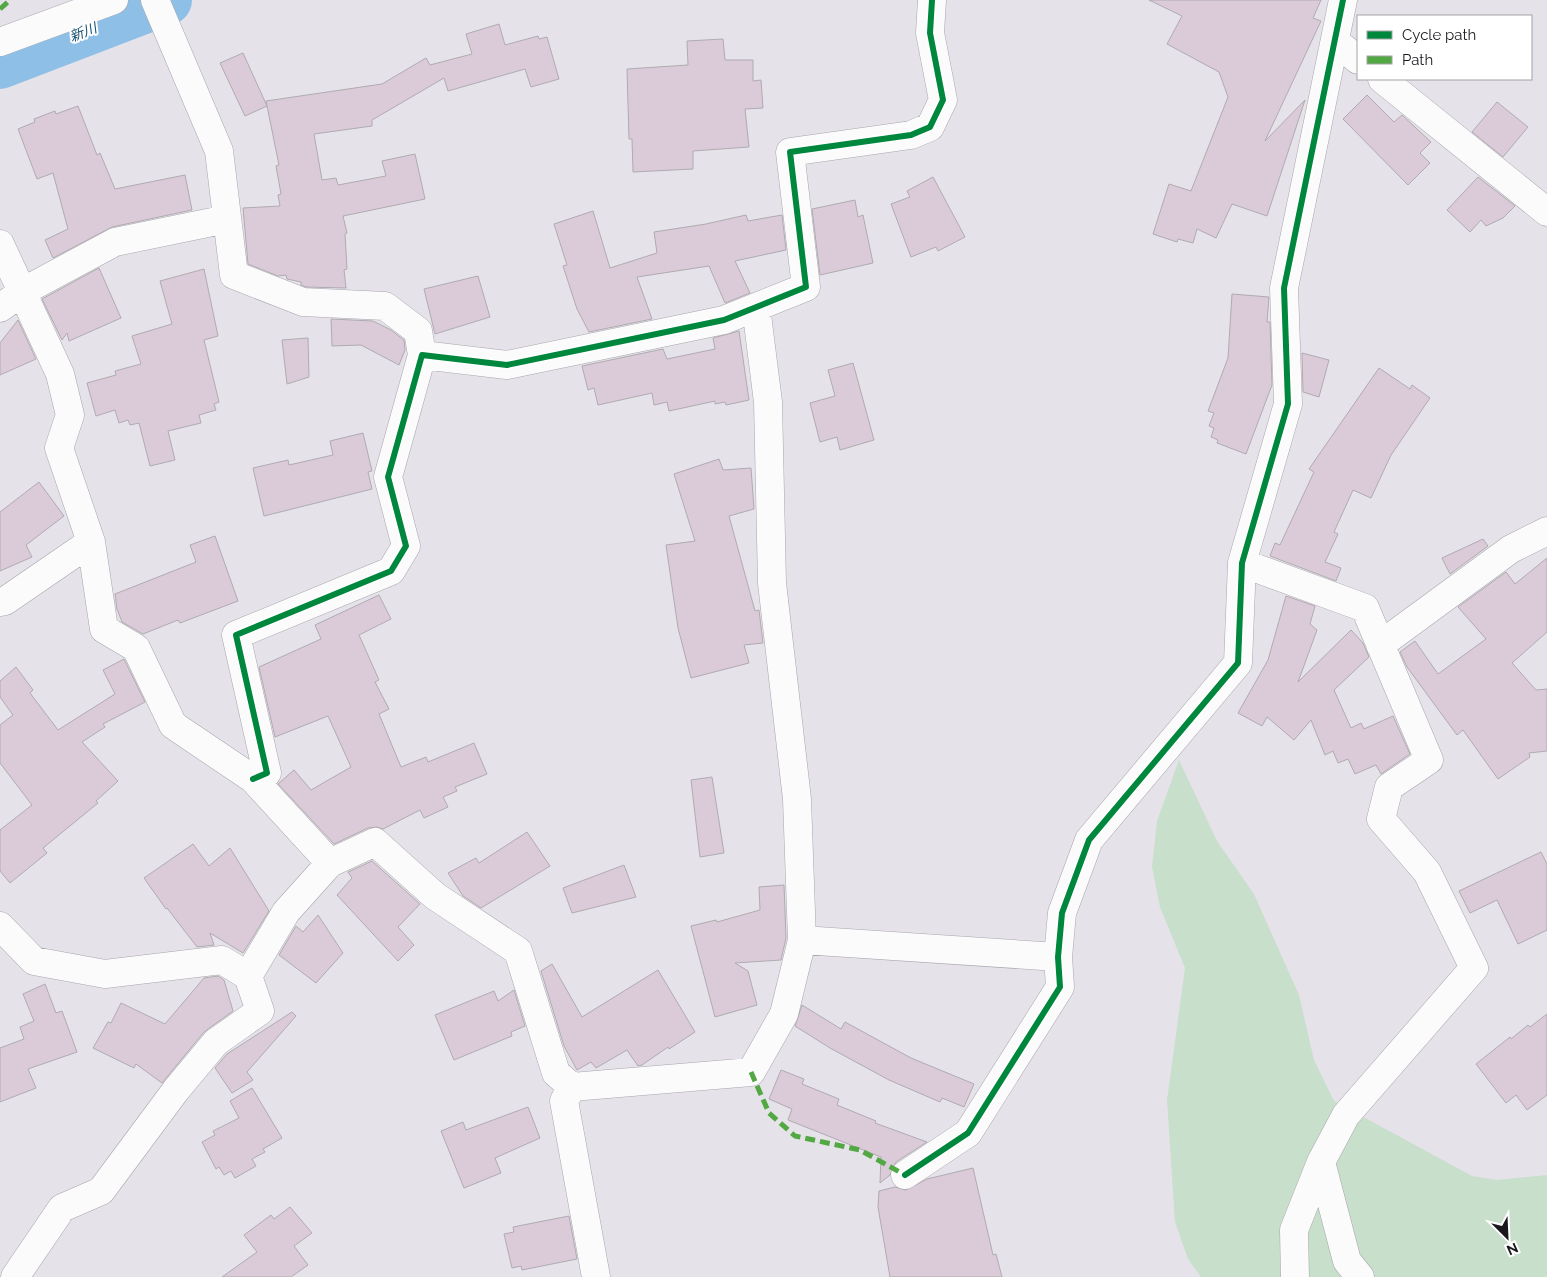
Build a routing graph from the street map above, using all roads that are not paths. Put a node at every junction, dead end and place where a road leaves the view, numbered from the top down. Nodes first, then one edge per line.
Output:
1 (114, 0) edge
2 (155, 0) edge
3 (932, 0) edge
4 (1343, 0) edge
5 (1335, 41) junction
6 (0, 42) edge
7 (1357, 59) edge
8 (1383, 80) edge
9 (1547, 212) edge
10 (227, 219) junction
11 (0, 244) edge
12 (22, 292) junction
13 (756, 307) junction
14 (0, 308) edge
15 (422, 355) junction
16 (1547, 531) edge
17 (91, 542) junction
18 (1242, 563) junction
19 (0, 602) edge
20 (1380, 645) junction
21 (253, 779) junction
22 (330, 863) junction
23 (0, 926) edge
24 (802, 940) junction
25 (1058, 957) junction
26 (248, 976) junction
27 (572, 1086) junction
28 (1321, 1162) junction
29 (905, 1175) dead end
30 (15, 1277) edge
31 (596, 1277) edge
32 (1295, 1277) edge
33 (1360, 1277) edge

1 - 6 street
2 - 10 street
3 - 13 street
4 - 5 street
5 - 7 street
5 - 18 street
8 - 9 street
10 - 12 street
10 - 15 street
11 - 12 street
12 - 14 street
12 - 17 street
13 - 15 street
13 - 24 street
15 - 21 street
16 - 20 street
17 - 19 street
17 - 21 street
18 - 20 street
18 - 25 street
20 - 28 street
21 - 22 street
22 - 26 street
22 - 27 street
23 - 26 street
24 - 25 street
24 - 27 street
25 - 29 street
26 - 30 street
27 - 31 street
28 - 32 street
28 - 33 street

